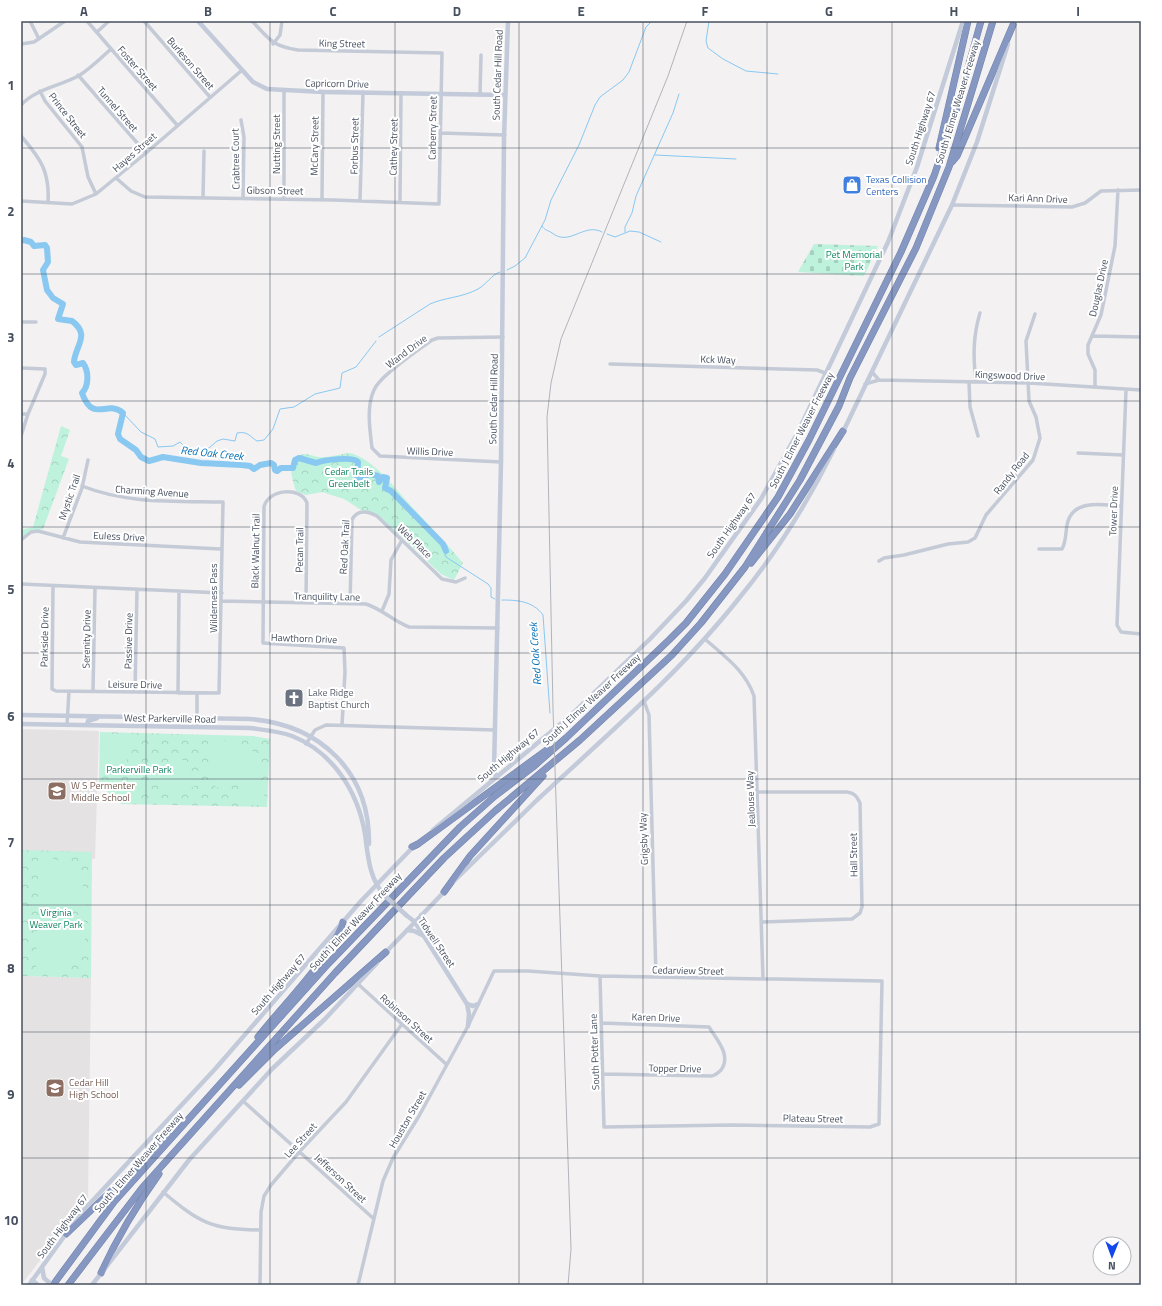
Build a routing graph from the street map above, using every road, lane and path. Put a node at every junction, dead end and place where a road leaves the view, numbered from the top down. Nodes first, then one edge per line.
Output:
1 (30, 21) edge
2 (65, 21) edge
3 (87, 21) edge
4 (109, 21) edge
5 (144, 21) edge
6 (198, 21) edge
7 (252, 21) edge
8 (282, 21) edge
9 (508, 21) edge
10 (963, 21) edge
11 (968, 21) edge
12 (981, 21) edge
13 (993, 21) edge
14 (1014, 23) edge
15 (97, 32) junction
16 (39, 39) junction
17 (21, 44) edge
18 (273, 44) junction
19 (111, 49) junction
20 (442, 53) joint
21 (481, 55) dead end
22 (241, 71) junction
23 (78, 75) junction
24 (284, 90) junction
25 (40, 91) junction
26 (323, 92) junction
27 (363, 92) junction
28 (401, 93) junction
29 (441, 94) junction
30 (480, 95) junction
31 (505, 95) junction
32 (210, 97) junction
33 (21, 105) edge
34 (241, 120) dead end
35 (177, 125) junction
36 (440, 133) junction
37 (505, 135) junction
38 (21, 136) edge
39 (204, 151) dead end
40 (146, 153) junction
41 (949, 167) junction
42 (934, 176) junction
43 (116, 178) junction
44 (1118, 190) junction
45 (1141, 190) edge
46 (96, 194) junction
47 (203, 198) junction
48 (243, 198) junction
49 (284, 198) junction
50 (322, 199) junction
51 (21, 201) edge
52 (360, 201) junction
53 (400, 202) junction
54 (48, 203) junction
55 (439, 204) joint
56 (952, 204) junction
57 (980, 313) dead end
58 (1035, 314) dead end
59 (21, 322) edge
60 (36, 322) dead end
61 (1093, 336) junction
62 (503, 337) junction
63 (1141, 337) edge
64 (610, 364) dead end
65 (21, 368) edge
66 (872, 372) junction
67 (825, 373) junction
68 (879, 380) junction
69 (969, 382) junction
70 (976, 382) junction
71 (1029, 383) junction
72 (865, 385) junction
73 (1095, 386) junction
74 (1126, 390) junction
75 (1141, 390) edge
76 (21, 414) edge
77 (28, 414) junction
78 (843, 431) junction
79 (21, 436) edge
80 (978, 436) dead end
81 (371, 438) joint
82 (1078, 453) dead end
83 (1123, 455) junction
84 (88, 460) dead end
85 (501, 462) junction
86 (82, 486) junction
87 (304, 498) joint
88 (223, 502) joint
89 (1121, 506) junction
90 (354, 515) joint
91 (63, 538) junction
92 (21, 540) edge
93 (402, 540) junction
94 (221, 549) junction
95 (1039, 549) dead end
96 (879, 561) dead end
97 (745, 566) junction
98 (465, 578) dead end
99 (21, 584) edge
100 (53, 586) junction
101 (95, 588) junction
102 (137, 589) junction
103 (179, 591) junction
104 (222, 593) junction
105 (222, 602) junction
106 (263, 602) junction
107 (306, 603) junction
108 (350, 604) junction
109 (382, 611) junction
110 (498, 628) junction
111 (1141, 634) edge
112 (705, 639) junction
113 (263, 643) joint
114 (52, 689) joint
115 (69, 691) junction
116 (93, 691) junction
117 (135, 692) junction
118 (178, 693) junction
119 (219, 693) joint
120 (197, 694) junction
121 (644, 701) junction
122 (67, 715) junction
123 (21, 716) edge
124 (117, 716) junction
125 (197, 718) junction
126 (250, 719) junction
127 (21, 724) edge
128 (67, 725) junction
129 (87, 725) junction
130 (342, 725) junction
131 (197, 727) junction
132 (250, 728) junction
133 (495, 730) junction
134 (310, 736) junction
135 (566, 738) junction
136 (306, 744) junction
137 (548, 768) junction
138 (496, 777) junction
139 (757, 792) junction
140 (412, 847) junction
141 (368, 854) junction
142 (376, 885) junction
143 (444, 892) junction
144 (421, 915) junction
145 (343, 922) junction
146 (414, 922) junction
147 (762, 922) junction
148 (407, 930) junction
149 (426, 940) junction
150 (386, 952) junction
151 (494, 971) joint
152 (600, 976) junction
153 (656, 977) junction
154 (763, 979) junction
155 (882, 981) joint
156 (358, 984) junction
157 (467, 1004) junction
158 (478, 1004) junction
159 (602, 1023) junction
160 (402, 1024) junction
161 (468, 1026) junction
162 (710, 1027) joint
163 (244, 1058) junction
164 (446, 1064) junction
165 (603, 1074) junction
166 (222, 1099) junction
167 (243, 1101) junction
168 (604, 1127) joint
169 (181, 1128) junction
170 (300, 1151) junction
171 (168, 1158) junction
172 (163, 1192) junction
173 (374, 1219) junction
174 (261, 1230) junction
175 (66, 1234) junction
176 (42, 1267) junction
177 (101, 1273) junction
178 (32, 1280) junction
179 (29, 1285) edge
180 (38, 1285) edge
181 (52, 1285) edge
182 (68, 1285) edge
183 (92, 1285) edge
184 (260, 1285) edge
185 (358, 1285) edge

1 - 16 street
2 - 16 street
3 - 15 street, Foster Street
4 - 15 street
5 - 32 street, Burleson Street
6 - 22 main road, Capricorn Drive
7 - 18 street
8 - 18 street
9 - 31 main road, South Cedar Hill Road
10 - 67 main road, South Highway 67
11 - 42 highway
12 - 42 highway, South J Elmer Weaver Freeway
13 - 41 highway, South J Elmer Weaver Freeway
14 - 41 highway
14 - 56 main road
15 - 19 street, Foster Street
16 - 17 street
18 - 20 street, King Street
19 - 23 street
19 - 35 street, Foster Street
20 - 29 street, Carberry Street
21 - 30 street
22 - 24 main road, Capricorn Drive
22 - 32 street, Hayes Street
23 - 25 street
23 - 40 street, Tunnel Street
24 - 26 main road, Capricorn Drive
24 - 49 street, Nutting Street
25 - 33 street
25 - 46 street, Prince Street
26 - 27 main road, Capricorn Drive
26 - 50 street, McCary Street
27 - 28 main road, Capricorn Drive
27 - 52 street, Forbus Street
28 - 29 main road, Capricorn Drive
28 - 53 street, Cathey Street
29 - 30 main road, Capricorn Drive
29 - 36 street, Carberry Street
30 - 31 main road, Capricorn Drive
31 - 37 main road, South Cedar Hill Road
32 - 35 street, Hayes Street
34 - 48 street, Crabtree Court
35 - 40 street, Hayes Street
36 - 37 street
36 - 55 street, Carberry Street
37 - 62 main road, South Cedar Hill Road
38 - 54 street
39 - 47 street
40 - 43 street, Hayes Street
41 - 97 highway, South J Elmer Weaver Freeway
42 - 135 highway, South J Elmer Weaver Freeway
43 - 46 street, Hayes Street
43 - 47 street, Gibson Street
44 - 45 street, Kari Ann Drive
44 - 56 street, Kari Ann Drive
44 - 61 street, Douglas Drive
46 - 54 street, Hayes Street
47 - 48 street, Gibson Street
48 - 49 street, Gibson Street
49 - 50 street, Gibson Street
50 - 52 street, Gibson Street
51 - 54 street, Hayes Street
52 - 53 street, Gibson Street
53 - 55 street, Gibson Street
56 - 66 main road
57 - 70 street
58 - 71 street, Randy Road
59 - 60 street
61 - 63 street
61 - 73 street, Douglas Drive
62 - 81 street, Wand Drive
62 - 85 main road, South Cedar Hill Road
64 - 67 street, Kck Way
65 - 77 street
66 - 68 street
66 - 72 main road
67 - 138 main road, South Highway 67
68 - 69 street, Kingswood Drive
68 - 72 street, Kingswood Drive
69 - 70 street, Kingswood Drive
69 - 80 street
70 - 71 street, Kingswood Drive
71 - 73 street, Kingswood Drive
71 - 96 street, Randy Road
72 - 78 main road
73 - 74 street, Kingswood Drive
74 - 75 street, Kingswood Drive
74 - 83 street, Tower Drive
76 - 77 street
77 - 79 street
78 - 97 highway
78 - 112 main road
81 - 85 street, Willis Drive
82 - 83 street
83 - 89 street, Tower Drive
84 - 86 street, Mystic Trail
85 - 110 main road, South Cedar Hill Road
86 - 88 street, Charming Avenue
86 - 91 street, Mystic Trail
87 - 106 street, Black Walnut Trail
87 - 107 street, Pecan Trail
88 - 94 street, Wilderness Pass
89 - 95 street
89 - 111 street, Tower Drive
90 - 93 street, Web Place
90 - 108 street, Red Oak Trail
91 - 92 street, Euless Drive
91 - 94 street, Euless Drive
93 - 98 street, Web Place
93 - 109 street
94 - 104 street, Wilderness Pass
97 - 137 highway, South J Elmer Weaver Freeway
99 - 100 street
100 - 101 street
100 - 114 street, Parkside Drive
101 - 102 street
101 - 116 street, Serenity Drive
102 - 103 street
102 - 117 street, Passive Drive
103 - 104 street
103 - 118 street
104 - 105 street, Wilderness Pass
105 - 106 street, Tranquility Lane
105 - 119 street, Wilderness Pass
106 - 107 street, Tranquility Lane
106 - 113 street, Black Walnut Trail
107 - 108 street, Tranquility Lane
108 - 109 street, Tranquility Lane
109 - 110 street, Tranquility Lane
110 - 133 main road, South Cedar Hill Road
112 - 121 main road
112 - 139 street, Jealouse Way
113 - 130 street, Hawthorn Drive
114 - 115 street, Leisure Drive
115 - 116 street, Leisure Drive
115 - 122 street
116 - 117 street, Leisure Drive
117 - 118 street, Leisure Drive
118 - 120 street, Leisure Drive
119 - 120 street, Leisure Drive
120 - 125 street
121 - 143 main road
121 - 153 street, Grigsby Way
122 - 123 main road, West Parkerville Road
122 - 124 main road, West Parkerville Road
122 - 128 street
124 - 125 main road, West Parkerville Road
124 - 129 main road
125 - 126 main road, West Parkerville Road
125 - 131 street
126 - 132 main road
126 - 134 main road, West Parkerville Road
127 - 128 main road, West Parkerville Road
128 - 129 main road, West Parkerville Road
129 - 131 main road, West Parkerville Road
130 - 133 street
130 - 134 street
131 - 132 main road, West Parkerville Road
132 - 136 main road, West Parkerville Road
133 - 138 main road, South Cedar Hill Road
134 - 136 street
134 - 141 main road, Tidwell Street
135 - 140 highway
135 - 163 highway, South J Elmer Weaver Freeway
136 - 141 main road, Tidwell Street
137 - 143 highway
137 - 166 highway, South J Elmer Weaver Freeway
138 - 140 main road, South Highway 67
139 - 147 street, Jealouse Way
139 - 147 street, Hall Street
140 - 142 main road, South Highway 67
141 - 142 main road, Tidwell Street
142 - 145 main road, South Highway 67
142 - 146 main road, Tidwell Street, bridge
143 - 144 main road
144 - 146 main road
144 - 149 main road
145 - 163 highway
145 - 175 main road, South Highway 67
146 - 148 main road
146 - 149 main road, Tidwell Street
147 - 154 street, Jealouse Way
148 - 149 main road
148 - 150 main road
149 - 157 main road, Tidwell Street
150 - 156 main road
150 - 166 highway
151 - 152 street, Cedarview Street
151 - 158 street, Houston Street
152 - 153 street, Cedarview Street
152 - 159 street, South Potter Lane
153 - 154 street, Cedarview Street
154 - 155 street, Cedarview Street
155 - 168 street, Plateau Street
156 - 160 street, Robinson Street
156 - 167 main road
157 - 158 main road
157 - 161 main road, Tidwell Street
158 - 161 street, Houston Street
159 - 162 street, Karen Drive
159 - 165 street, South Potter Lane
160 - 164 street, Robinson Street
160 - 170 street, Lee Street
161 - 164 street, Houston Street
162 - 165 street, Topper Drive
163 - 169 highway, South J Elmer Weaver Freeway
164 - 173 street, Houston Street
165 - 168 street, South Potter Lane
166 - 171 highway, South J Elmer Weaver Freeway
167 - 170 street, Jefferson Street
167 - 172 main road
169 - 175 highway
169 - 181 highway, South J Elmer Weaver Freeway
170 - 173 street, Jefferson Street
170 - 174 street, Lee Street
171 - 177 highway
171 - 182 highway, South J Elmer Weaver Freeway
172 - 174 street
172 - 177 main road
173 - 185 street, Houston Street
174 - 184 street, Lee Street
175 - 176 main road, South Highway 67
176 - 178 main road, South Highway 67
176 - 181 main road
177 - 183 main road
178 - 179 main road, South Highway 67
178 - 180 main road

